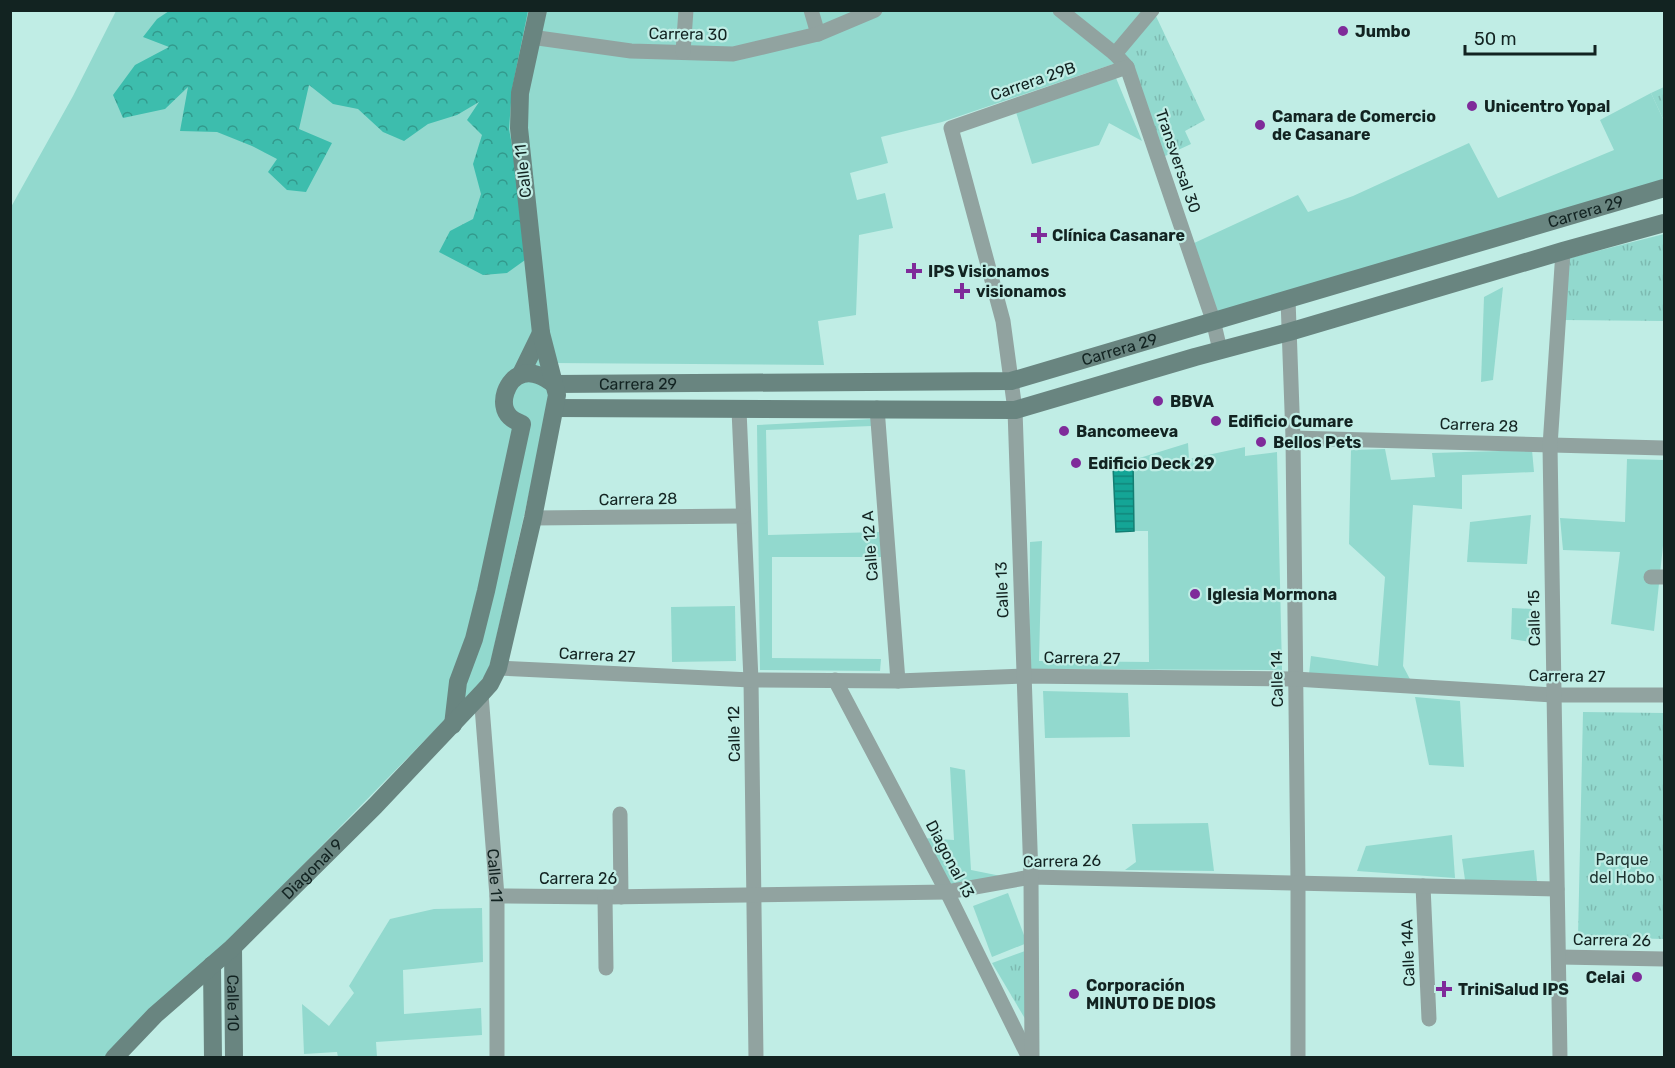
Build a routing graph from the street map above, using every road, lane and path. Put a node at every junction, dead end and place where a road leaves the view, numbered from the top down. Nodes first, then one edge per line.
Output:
1 (538, 10) edge
2 (686, 10) edge
3 (811, 10) edge
4 (875, 10) edge
5 (1059, 10) edge
6 (1152, 10) edge
7 (818, 34) junction
8 (531, 37) junction
9 (682, 52) junction
10 (1115, 54) junction
11 (1127, 67) junction
12 (951, 128) joint
13 (1665, 188) edge
14 (1665, 224) edge
15 (1563, 251) junction
16 (1288, 299) junction
17 (1213, 320) junction
18 (1289, 332) junction
19 (541, 333) junction
20 (1220, 350) junction
21 (521, 374) junction
22 (1011, 381) junction
23 (554, 384) junction
24 (556, 408) junction
25 (877, 408) junction
26 (739, 410) junction
27 (1015, 410) junction
28 (522, 424) junction
29 (1293, 438) junction
30 (1550, 446) junction
31 (1665, 448) edge
32 (743, 516) junction
33 (533, 518) junction
34 (498, 668) junction
35 (1022, 676) junction
36 (1295, 679) junction
37 (751, 680) junction
38 (835, 680) junction
39 (898, 681) junction
40 (482, 694) junction
41 (1553, 695) junction
42 (1665, 695) edge
43 (453, 725) junction
44 (620, 814) dead end
45 (1031, 876) junction
46 (1298, 882) junction
47 (1423, 885) junction
48 (1557, 889) junction
49 (947, 892) junction
50 (754, 893) junction
51 (497, 896) junction
52 (605, 897) junction
53 (621, 897) junction
54 (233, 947) junction
55 (1560, 957) junction
56 (1665, 959) edge
57 (212, 965) junction
58 (606, 968) dead end
59 (1429, 1019) dead end
60 (114, 1058) edge
61 (213, 1058) edge
62 (234, 1058) edge
63 (497, 1058) edge
64 (756, 1058) edge
65 (1031, 1058) edge
66 (1298, 1058) edge
67 (1560, 1058) edge

1 - 8 main road, Calle 11
2 - 9 street
3 - 7 street
4 - 7 street, Carrera 30
5 - 10 street, Transversal 30
6 - 10 street
7 - 9 street, Carrera 30
8 - 9 street, Carrera 30
8 - 19 main road, Calle 11
10 - 11 street, Transversal 30
11 - 12 street, Carrera 29B
11 - 17 street, Transversal 30
12 - 22 street, Calle 13
13 - 16 main road, Carrera 29
14 - 15 main road, Carrera 29
15 - 18 main road, Carrera 29
15 - 30 street, Calle 15
16 - 17 main road, Carrera 29
16 - 18 street, Calle 14
17 - 20 street, Transversal 30
17 - 22 main road, Carrera 29
18 - 20 main road, Carrera 29
18 - 29 street, Calle 14
19 - 21 main road
19 - 23 main road, Calle 11
20 - 27 main road, Carrera 29
21 - 23 main road
21 - 28 main road
22 - 23 main road, Carrera 29
22 - 27 street, Calle 13
23 - 24 main road, Calle 11
24 - 26 main road, Carrera 29
24 - 28 main road
24 - 33 main road, Calle 11
25 - 26 main road, Carrera 29
25 - 27 main road, Carrera 29
25 - 39 street, Calle 12 A
26 - 32 street, Calle 12
27 - 35 street, Calle 13
28 - 43 main road
29 - 30 street, Carrera 28
29 - 36 street, Calle 14
30 - 31 street, Carrera 28
30 - 41 street, Calle 15
32 - 33 street, Carrera 28
32 - 37 street, Calle 12
33 - 34 main road, Calle 11
34 - 37 street, Carrera 27
34 - 40 main road, Diagonal 9
35 - 36 street, Carrera 27
35 - 39 street, Carrera 27
35 - 45 street, Calle 13
36 - 41 street, Carrera 27
36 - 46 street, Calle 14
37 - 38 street, Carrera 27
37 - 50 street, Calle 12
38 - 39 street, Carrera 27
38 - 49 street, Diagonal 13
40 - 43 main road, Diagonal 9
40 - 51 street, Calle 11
41 - 42 street, Carrera 27
41 - 48 street, Calle 15
43 - 54 main road, Diagonal 9
44 - 53 street
45 - 46 street, Carrera 26
45 - 49 street, Carrera 26
45 - 65 street, Calle 13
46 - 47 street, Carrera 26
46 - 66 street, Calle 14
47 - 48 street, Carrera 26
47 - 59 street, Calle 14A
48 - 55 street, Calle 15
49 - 50 street, Carrera 26
49 - 65 street, Diagonal 13
50 - 53 street, Carrera 26
50 - 64 street, Calle 12
51 - 52 street, Carrera 26
51 - 63 street, Calle 11
52 - 53 street, Carrera 26
52 - 58 street
54 - 57 main road, Diagonal 9
54 - 62 main road, Calle 10
55 - 56 street, Carrera 26
55 - 67 street, Calle 15
57 - 60 main road, Diagonal 9
57 - 61 main road, Calle 10

